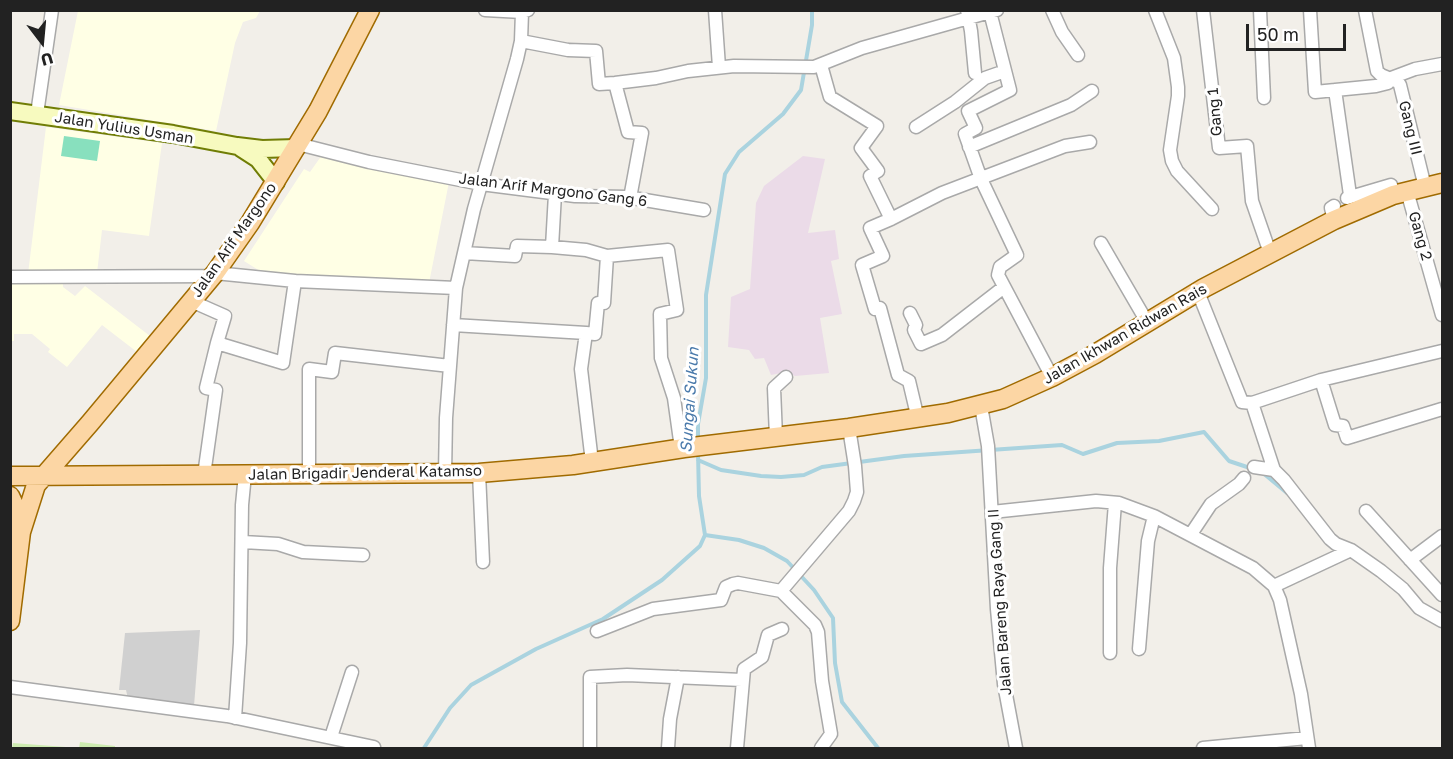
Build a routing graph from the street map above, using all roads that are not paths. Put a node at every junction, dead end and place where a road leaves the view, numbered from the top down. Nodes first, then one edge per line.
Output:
1 (52, 10) edge
2 (370, 10) edge
3 (485, 10) edge
4 (715, 10) edge
5 (1052, 10) edge
6 (1155, 10) edge
7 (1203, 10) edge
8 (1260, 10) edge
9 (1310, 10) edge
10 (1365, 10) edge
11 (525, 11) edge
12 (993, 11) edge
13 (968, 15) edge
14 (521, 41) junction
15 (1078, 55) dead end
16 (1443, 64) edge
17 (818, 66) junction
18 (719, 68) junction
19 (1005, 71) junction
20 (975, 73) dead end
21 (1391, 78) junction
22 (615, 83) junction
23 (1335, 90) junction
24 (1092, 91) dead end
25 (1264, 98) dead end
26 (10, 111) edge
27 (37, 114) junction
28 (915, 127) dead end
29 (1090, 142) dead end
30 (237, 146) junction
31 (297, 146) junction
32 (969, 147) junction
33 (981, 179) junction
34 (276, 182) junction
35 (481, 184) junction
36 (1417, 189) edge
37 (555, 194) junction
38 (630, 198) junction
39 (1212, 209) dead end
40 (704, 210) dead end
41 (891, 219) junction
42 (1101, 243) dead end
43 (552, 247) junction
44 (464, 253) junction
45 (1269, 253) junction
46 (607, 256) junction
47 (214, 274) junction
48 (10, 277) edge
49 (295, 281) junction
50 (1002, 283) junction
51 (456, 288) junction
52 (1198, 292) junction
53 (191, 301) junction
54 (910, 313) dead end
55 (1443, 315) edge
56 (1147, 322) junction
57 (453, 325) junction
58 (586, 333) junction
59 (217, 344) junction
60 (1443, 351) edge
61 (450, 366) junction
62 (786, 377) dead end
63 (1052, 377) junction
64 (1321, 380) junction
65 (1252, 403) junction
66 (981, 406) junction
67 (1443, 410) edge
68 (918, 419) junction
69 (849, 428) junction
70 (773, 437) junction
71 (682, 448) junction
72 (592, 462) junction
73 (1254, 467) dead end
74 (1274, 470) junction
75 (479, 473) junction
76 (245, 474) junction
77 (309, 474) junction
78 (445, 474) junction
79 (44, 475) junction
80 (204, 475) junction
81 (10, 476) edge
82 (1244, 478) dead end
83 (10, 496) edge
84 (1115, 503) junction
85 (1366, 511) dead end
86 (992, 512) junction
87 (1154, 516) junction
88 (21, 532) junction
89 (1191, 534) junction
90 (1443, 536) edge
91 (243, 542) junction
92 (1348, 552) junction
93 (363, 555) dead end
94 (1410, 560) junction
95 (483, 562) dead end
96 (1274, 586) junction
97 (781, 591) junction
98 (1443, 595) edge
99 (10, 621) edge
100 (1443, 621) edge
101 (782, 629) dead end
102 (597, 631) dead end
103 (1139, 649) dead end
104 (1110, 653) dead end
105 (352, 672) dead end
106 (678, 677) junction
107 (742, 680) junction
108 (10, 687) edge
109 (231, 717) junction
110 (331, 737) junction
111 (1308, 743) edge
112 (374, 747) edge
113 (590, 748) edge
114 (668, 748) edge
115 (737, 748) edge
116 (820, 748) edge
117 (1016, 748) edge
118 (1203, 748) edge

1 - 27 street
2 - 31 main road, Jalan Arif Margono
3 - 11 street
4 - 18 street
5 - 15 street
6 - 39 street
7 - 45 street, Gang 1
8 - 25 street
9 - 23 street
10 - 21 street, Gang III
11 - 14 street
12 - 13 street
12 - 19 street
13 - 17 street
13 - 20 street
14 - 22 street
14 - 35 street
16 - 21 street
17 - 18 street
17 - 41 street
18 - 22 street
19 - 28 street
19 - 32 street
21 - 23 street
21 - 36 street, Gang III
22 - 38 street
23 - 36 street
24 - 32 street
26 - 27 main road, Jalan Yulius Usman
27 - 30 main road, Jalan Yulius Usman
29 - 33 street
30 - 31 main road, Jalan Yulius Usman
30 - 34 main road, Jalan Yulius Usman
31 - 34 main road, Jalan Arif Margono
31 - 35 street, Jalan Arif Margono Gang 6
32 - 33 street
33 - 41 street
33 - 50 street
34 - 47 main road, Jalan Arif Margono
35 - 37 street, Jalan Arif Margono Gang 6
35 - 44 street
36 - 45 main road, Jalan Ikhwan Ridwan Rais
36 - 55 street, Gang 2
37 - 38 street, Jalan Arif Margono Gang 6
37 - 43 street
38 - 40 street, Jalan Arif Margono Gang 6
41 - 68 street
42 - 56 street
43 - 44 street
43 - 46 street
44 - 51 street
45 - 52 main road, Jalan Ikhwan Ridwan Rais
46 - 58 street
46 - 71 street
47 - 48 street
47 - 49 street
47 - 53 main road, Jalan Arif Margono
49 - 51 street
49 - 59 street
50 - 54 street
50 - 63 street
51 - 57 street
52 - 56 main road, Jalan Ikhwan Ridwan Rais
52 - 65 street
53 - 59 street
53 - 79 main road, Jalan Arif Margono
56 - 63 main road, Jalan Ikhwan Ridwan Rais
57 - 58 street
57 - 61 street
58 - 72 street
59 - 80 street
60 - 64 street
61 - 77 street
61 - 78 street
62 - 70 street
63 - 66 main road, Jalan Ikhwan Ridwan Rais
64 - 65 street
64 - 67 street
65 - 74 street
66 - 68 main road, Jalan Ikhwan Ridwan Rais
66 - 86 street, Jalan Bareng Raya Gang II
68 - 69 main road, Jalan Ikhwan Ridwan Rais
69 - 70 main road, Jalan Ikhwan Ridwan Rais
69 - 97 street
70 - 71 main road, Jalan Ikhwan Ridwan Rais
71 - 72 main road, Jalan Brigadir Jenderal Katamso
72 - 75 main road, Jalan Brigadir Jenderal Katamso
73 - 74 street
74 - 92 street
75 - 78 main road, Jalan Brigadir Jenderal Katamso
75 - 95 street
76 - 77 main road, Jalan Brigadir Jenderal Katamso
76 - 80 main road, Jalan Brigadir Jenderal Katamso
76 - 91 street
77 - 78 main road, Jalan Brigadir Jenderal Katamso
79 - 80 main road, Jalan Brigadir Jenderal Katamso
79 - 81 main road, Jalan Brigadir Jenderal Katamso
79 - 88 main road, Jalan Arif Margono
82 - 89 street
83 - 88 main road
84 - 86 street
84 - 87 street
84 - 104 street
85 - 94 street
86 - 117 street, Jalan Bareng Raya Gang II
87 - 89 street
87 - 103 street
88 - 99 main road
89 - 96 street
90 - 94 street
91 - 93 street
91 - 109 street
92 - 96 street
92 - 100 street
94 - 98 street
96 - 111 street
97 - 102 street
97 - 116 street
101 - 107 street
105 - 110 street
106 - 107 street
106 - 113 street
106 - 114 street
107 - 115 street
108 - 109 street
109 - 110 street
110 - 112 street
111 - 118 street

